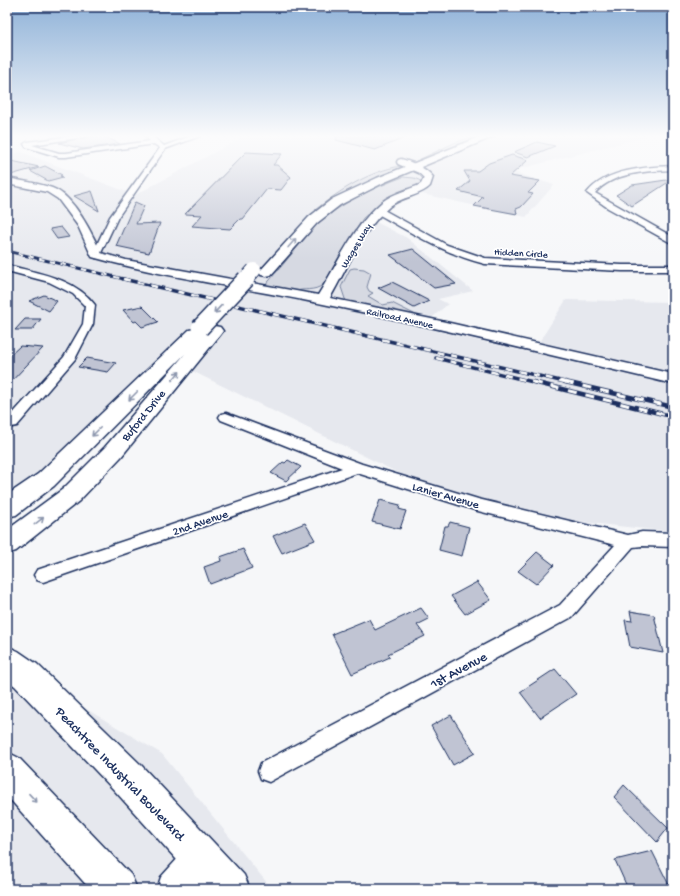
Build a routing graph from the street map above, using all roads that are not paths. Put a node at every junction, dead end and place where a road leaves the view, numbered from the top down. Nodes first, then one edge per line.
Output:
1 (429, 177) edge
2 (142, 178) edge
3 (363, 178) edge
4 (388, 178) edge
5 (612, 178) edge
6 (7, 181) edge
7 (379, 211) junction
8 (673, 241) edge
9 (96, 255) junction
10 (7, 268) edge
11 (673, 268) edge
12 (260, 271) junction
13 (322, 300) junction
14 (207, 330) junction
15 (673, 379) edge
16 (226, 417) dead end
17 (12, 423) dead end
18 (357, 468) junction
19 (7, 508) edge
20 (673, 540) edge
21 (628, 542) junction
22 (7, 544) edge
23 (43, 575) dead end
24 (7, 647) edge
25 (16, 668) edge
26 (7, 770) edge
27 (269, 771) dead end
28 (200, 857) junction
29 (117, 889) edge
30 (173, 889) edge
31 (230, 889) edge

1 - 7 street, Wages Way
2 - 9 street
3 - 12 highway
12 -> 4 highway
5 - 8 street
6 - 9 street
7 - 11 street, Hidden Circle
7 - 13 street, Wages Way
9 - 13 street, Railroad Avenue
10 - 17 street
12 - 14 highway, Buford Drive
13 - 15 street, Railroad Avenue
14 -> 19 highway, Buford Drive
22 -> 14 highway, Buford Drive
16 - 18 street, Lanier Avenue
18 - 21 street, Lanier Avenue
18 - 23 street, 2nd Avenue
20 - 21 street, Lanier Avenue
21 - 27 street, 1st Avenue
24 - 25 highway, Peachtree Industrial Boulevard
25 - 28 highway, Peachtree Industrial Boulevard
26 -> 29 highway
28 - 30 street
28 - 31 highway, Peachtree Industrial Boulevard

